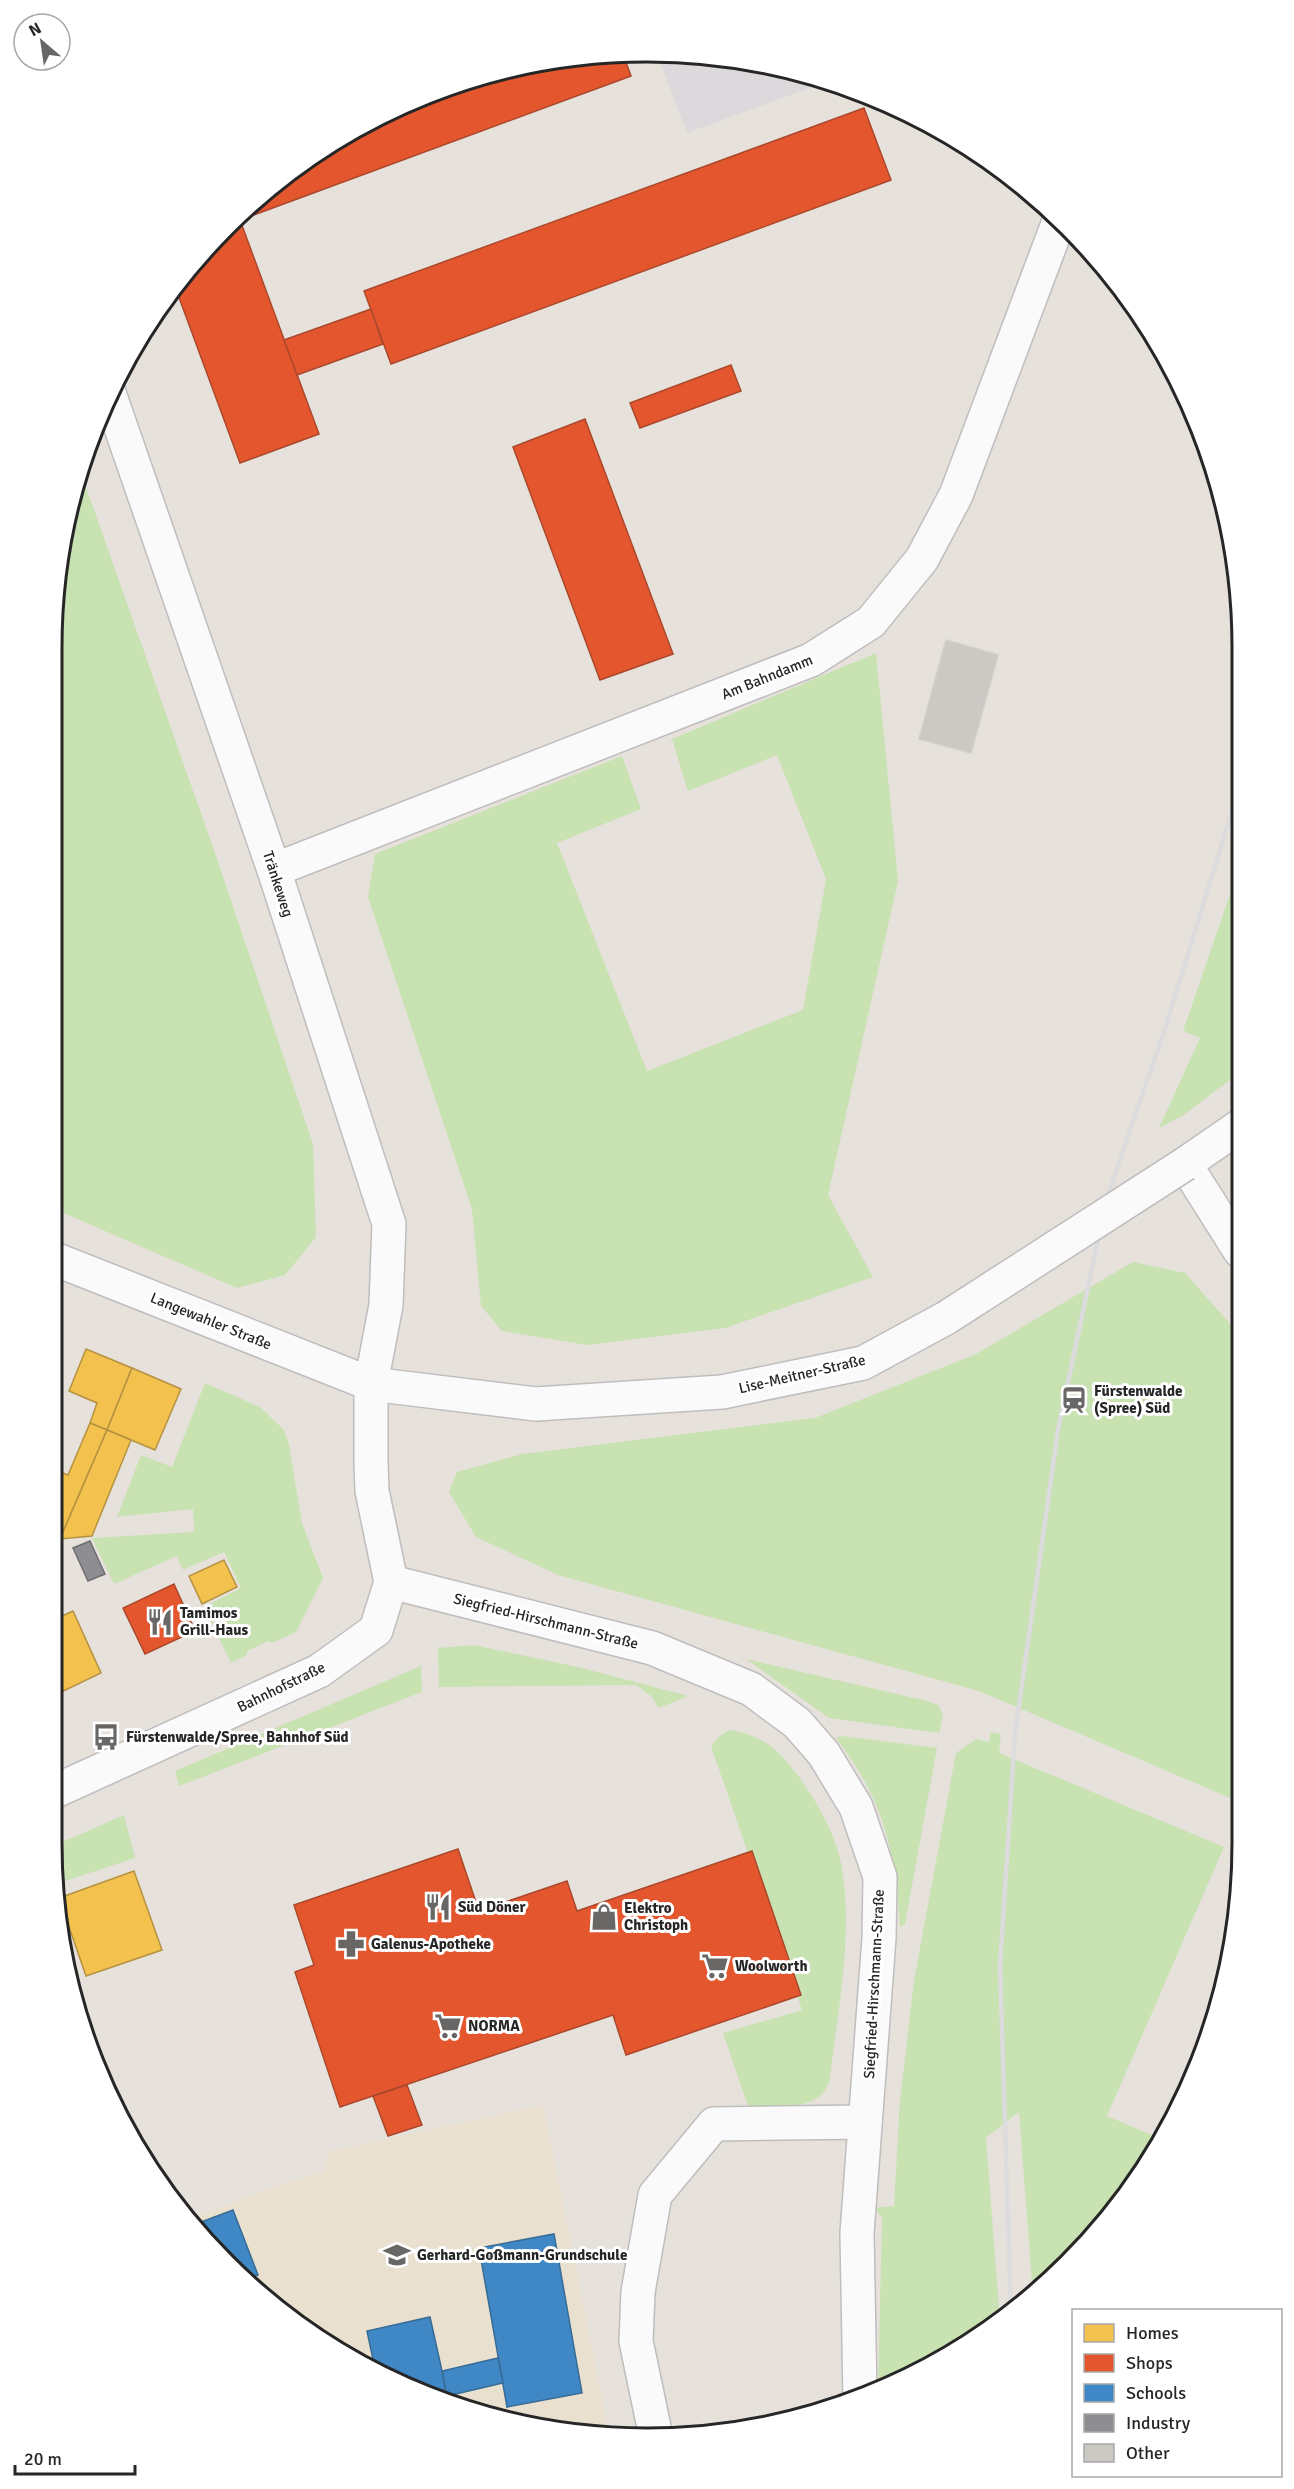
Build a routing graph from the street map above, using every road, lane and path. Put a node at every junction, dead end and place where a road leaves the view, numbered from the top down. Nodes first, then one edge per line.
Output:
1 (1056, 229) edge
2 (114, 406) edge
3 (274, 870) junction
4 (1232, 1131) edge
5 (1185, 1164) junction
6 (1232, 1238) edge
7 (62, 1262) edge
8 (371, 1384) junction
9 (391, 1582) junction
10 (62, 1788) edge
11 (865, 2122) junction
12 (860, 2387) edge
13 (654, 2428) edge

1 - 3 street, Am Bahndamm
2 - 3 street, Tränkeweg
3 - 8 street, Tränkeweg
4 - 5 street, Lise-Meitner-Straße
5 - 6 street
5 - 8 street, Lise-Meitner-Straße, bridge
7 - 8 street, Langewahler Straße
8 - 9 street, Bahnhofstraße
9 - 10 street, Bahnhofstraße
9 - 11 street, Siegfried-Hirschmann-Straße
11 - 12 street, Siegfried-Hirschmann-Straße
11 - 13 street

